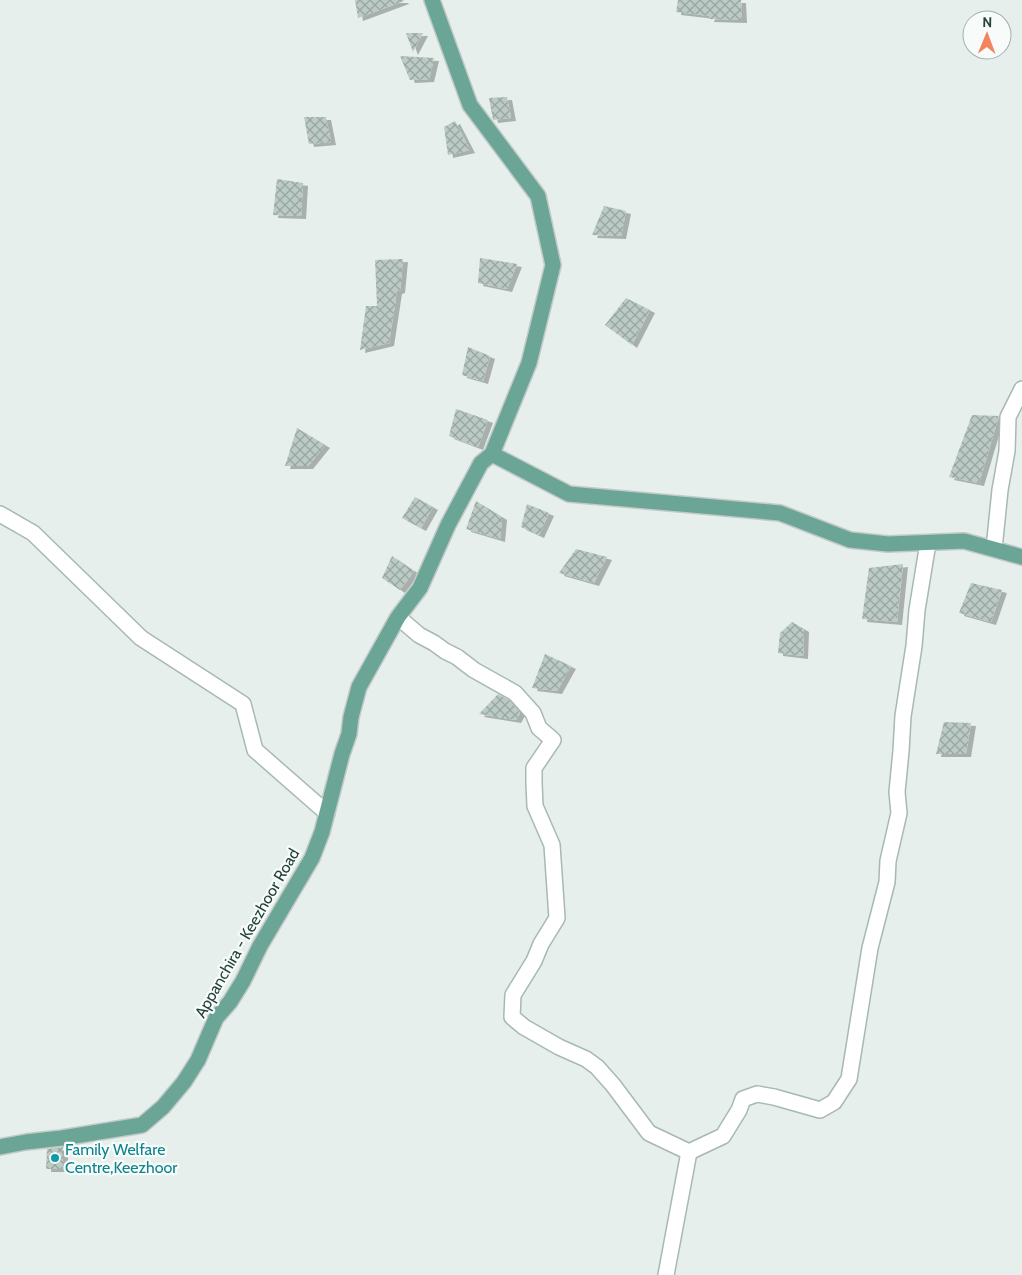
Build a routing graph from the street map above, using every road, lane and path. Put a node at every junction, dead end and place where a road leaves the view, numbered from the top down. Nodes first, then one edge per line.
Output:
1 (432, 0) edge
2 (1022, 389) edge
3 (492, 454) junction
4 (0, 514) edge
5 (928, 543) junction
6 (994, 549) junction
7 (1022, 557) edge
8 (398, 617) junction
9 (326, 813) junction
10 (0, 1147) edge
11 (689, 1152) junction
12 (666, 1275) edge

1 - 3 main road, Appanchira - Keezhoor Road
2 - 6 street
3 - 5 main road
3 - 8 main road, Appanchira - Keezhoor Road
4 - 9 street
5 - 6 main road
5 - 11 street
6 - 7 main road
8 - 9 main road, Appanchira - Keezhoor Road
8 - 11 street
9 - 10 main road, Appanchira - Keezhoor Road
11 - 12 street

